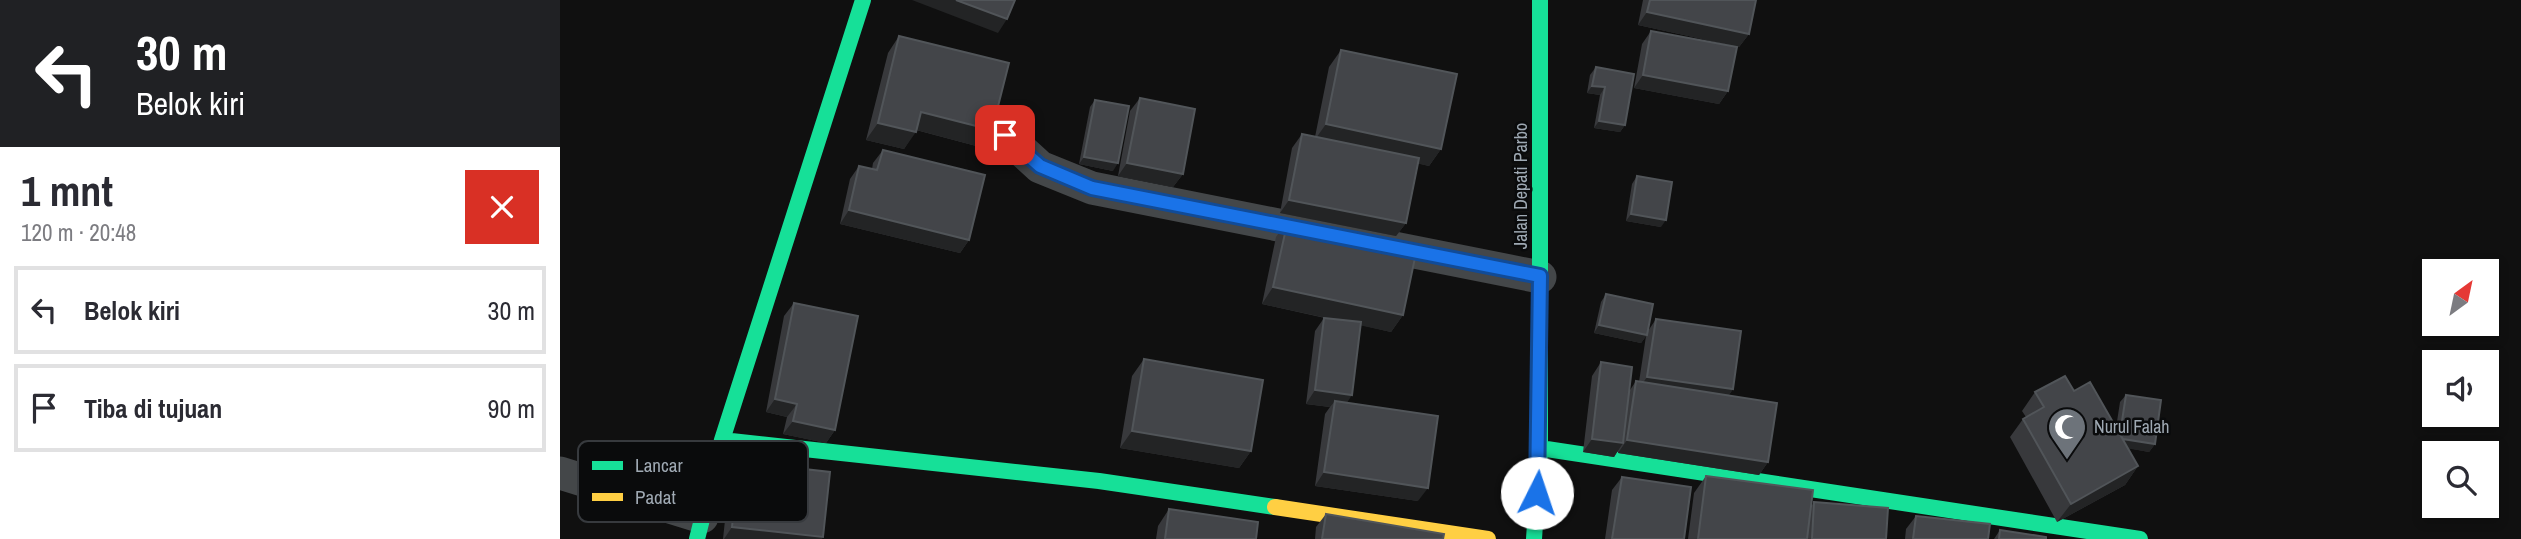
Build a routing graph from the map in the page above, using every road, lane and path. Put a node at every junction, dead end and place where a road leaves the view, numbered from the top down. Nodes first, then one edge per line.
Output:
1 (863, 0) edge
2 (1540, 0) edge
3 (1005, 135) dead end
4 (1540, 276) junction
5 (722, 440) joint
6 (731, 441) edge
7 (1540, 448) junction
8 (808, 449) edge
9 (560, 473) edge
10 (578, 480) edge
11 (1488, 539) edge
12 (1534, 539) edge
13 (2140, 539) edge

1 - 5 street
2 - 4 street, Jalan Depati Parbo
3 - 4 street
4 - 7 street, Jalan Depati Parbo
5 - 6 street
7 - 12 street, Jalan Depati Parbo
7 - 13 street
8 - 11 street
9 - 10 street

